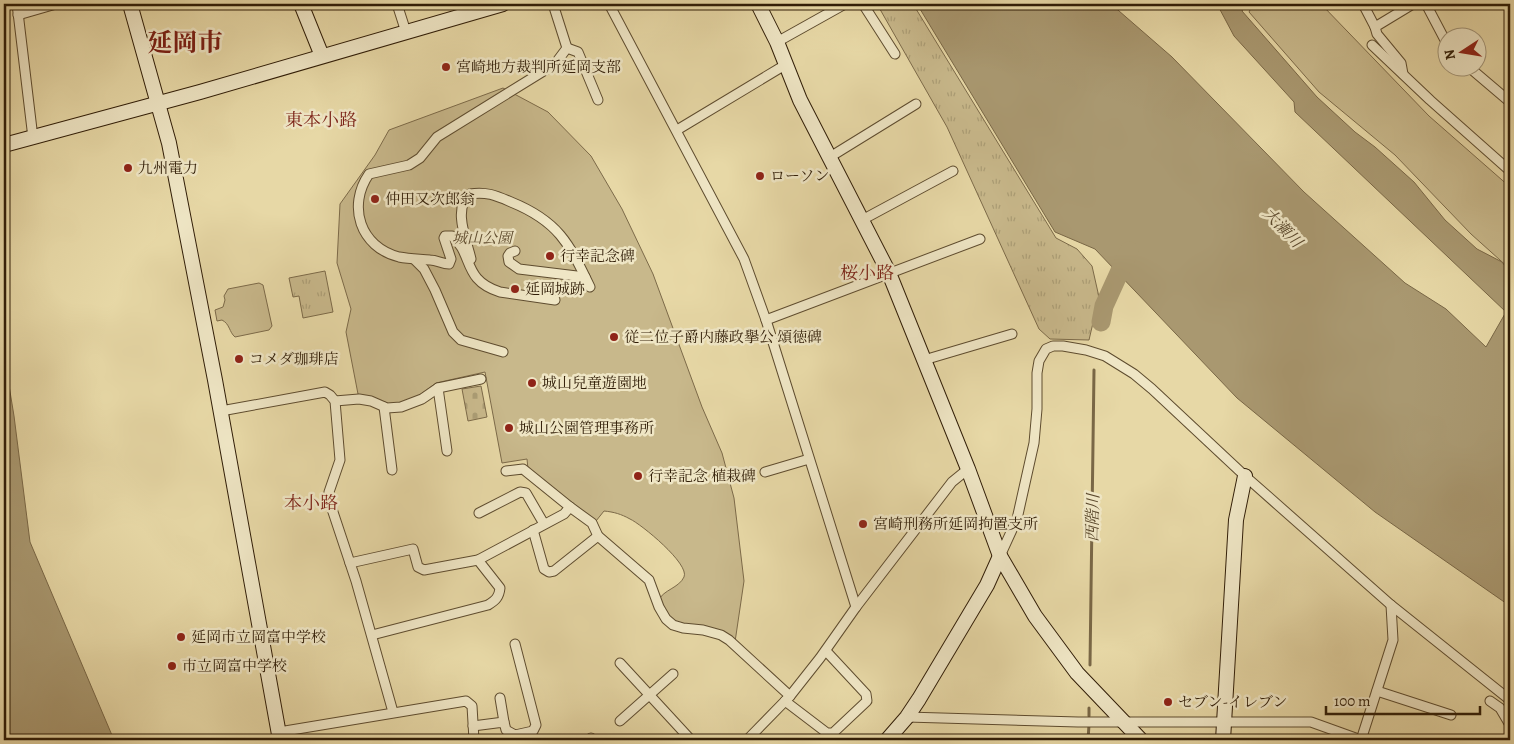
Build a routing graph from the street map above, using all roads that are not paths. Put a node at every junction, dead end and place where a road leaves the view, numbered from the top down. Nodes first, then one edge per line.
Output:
1 (17, 4) edge
2 (56, 4) edge
3 (130, 4) edge
4 (302, 4) edge
5 (398, 4) edge
6 (503, 4) edge
7 (553, 4) edge
8 (609, 4) edge
9 (758, 4) edge
10 (844, 4) edge
11 (863, 4) edge
12 (1363, 4) edge
13 (1413, 4) edge
14 (1426, 4) edge
15 (18, 14) junction
16 (1375, 27) junction
17 (1439, 28) edge
18 (406, 32) junction
19 (777, 42) junction
20 (1372, 45) dead end
21 (567, 48) junction
22 (895, 54) dead end
23 (322, 56) junction
24 (785, 65) junction
25 (1403, 75) junction
26 (1482, 78) edge
27 (598, 100) dead end
28 (159, 102) junction
29 (1510, 102) edge
30 (916, 104) dead end
31 (677, 130) junction
32 (33, 138) junction
33 (5, 145) edge
34 (830, 157) junction
35 (1509, 168) edge
36 (953, 171) dead end
37 (862, 220) junction
38 (980, 239) dead end
39 (515, 251) dead end
40 (415, 260) junction
41 (889, 273) junction
42 (585, 277) junction
43 (478, 279) junction
44 (590, 287) dead end
45 (555, 300) dead end
46 (766, 320) junction
47 (1012, 334) dead end
48 (502, 352) dead end
49 (924, 360) junction
50 (481, 379) dead end
51 (438, 388) junction
52 (335, 401) junction
53 (384, 407) junction
54 (221, 411) junction
55 (447, 451) dead end
56 (808, 459) junction
57 (968, 469) junction
58 (392, 470) dead end
59 (506, 471) dead end
60 (765, 472) dead end
61 (1245, 476) junction
62 (570, 507) junction
63 (479, 513) dead end
64 (544, 524) junction
65 (533, 530) junction
66 (598, 536) junction
67 (1000, 556) junction
68 (478, 560) junction
69 (350, 563) junction
70 (1391, 605) junction
71 (856, 607) junction
72 (372, 635) junction
73 (515, 644) dead end
74 (826, 651) junction
75 (620, 663) dead end
76 (673, 674) dead end
77 (1377, 691) junction
78 (649, 695) junction
79 (500, 698) dead end
80 (787, 698) junction
81 (1510, 700) edge
82 (1490, 701) dead end
83 (393, 712) junction
84 (1451, 715) dead end
85 (907, 716) junction
86 (620, 721) dead end
87 (1122, 721) junction
88 (504, 722) junction
89 (1223, 722) junction
90 (1510, 724) edge
91 (473, 726) junction
92 (280, 736) edge
93 (474, 740) edge
94 (691, 740) edge
95 (747, 740) edge
96 (887, 740) edge
97 (1141, 740) edge
98 (1223, 740) edge
99 (1361, 740) edge

1 - 15 street
2 - 15 street
3 - 28 street
4 - 23 street
5 - 18 street
6 - 18 street
7 - 21 street
8 - 31 street
9 - 19 street
10 - 19 street
11 - 22 street
12 - 16 street
13 - 16 street
14 - 17 street
15 - 32 street
16 - 25 street
18 - 23 street
19 - 24 street
20 - 25 street
21 - 27 street
21 - 40 street
23 - 28 street
24 - 31 street
24 - 34 street
25 - 35 street
26 - 29 street
28 - 32 street
28 - 54 street
30 - 34 street
31 - 46 street
32 - 33 street
34 - 37 street
36 - 37 street
37 - 41 street
38 - 41 street
39 - 42 street
40 - 43 street
40 - 48 street
41 - 46 street
41 - 49 street
42 - 43 street
42 - 44 street
43 - 45 street
46 - 56 street
47 - 49 street
49 - 57 street
50 - 51 street
51 - 53 street
51 - 55 street
52 - 53 street
52 - 54 street
52 - 69 street
53 - 58 street
54 - 92 street
56 - 60 street
56 - 71 street
57 - 67 street
57 - 71 street
59 - 62 street
61 - 67 street
61 - 70 street
61 - 89 street
62 - 64 street
62 - 66 street
63 - 64 street
64 - 65 street
65 - 66 street
65 - 68 street
66 - 80 street
67 - 85 street
67 - 87 street
68 - 69 street
68 - 72 street
69 - 72 street
70 - 77 street
70 - 81 street
71 - 74 street
72 - 83 street
73 - 88 street
74 - 80 street
74 - 80 street
75 - 78 street
76 - 78 street
77 - 84 street
77 - 99 street
78 - 86 street
78 - 94 street
79 - 88 street
80 - 95 street
82 - 90 street
83 - 91 street
83 - 92 street
85 - 87 street
85 - 96 street
87 - 89 street
87 - 97 street
88 - 91 street
89 - 98 street
89 - 99 street
91 - 93 street

